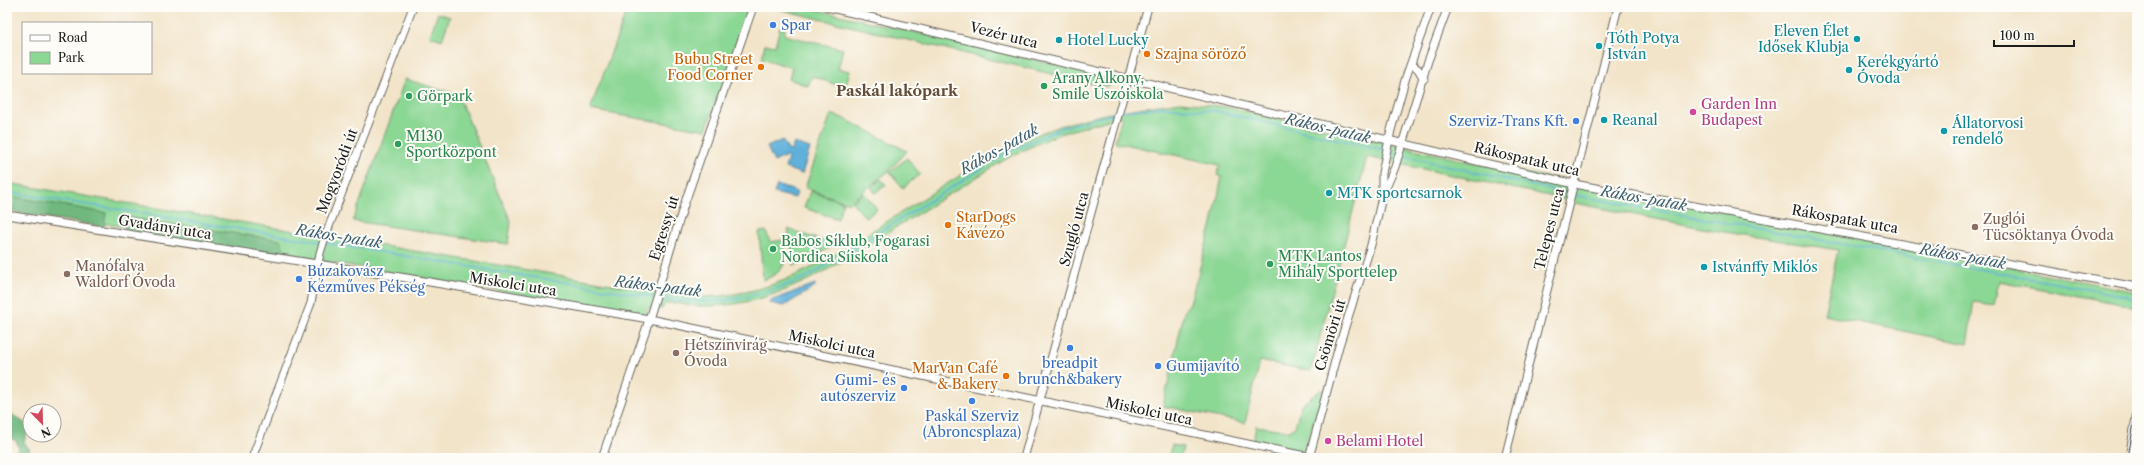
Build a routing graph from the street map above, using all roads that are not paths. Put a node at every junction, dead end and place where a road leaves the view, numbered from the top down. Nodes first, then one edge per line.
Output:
1 (413, 7) edge
2 (754, 7) edge
3 (827, 7) edge
4 (1148, 7) edge
5 (1431, 7) edge
6 (1448, 7) edge
7 (1618, 7) edge
8 (1411, 64) junction
9 (1427, 65) junction
10 (1128, 78) junction
11 (1424, 79) junction
12 (1391, 139) junction
13 (1402, 144) junction
14 (1573, 187) junction
15 (1382, 197) junction
16 (7, 215) edge
17 (318, 266) junction
18 (2137, 287) edge
19 (649, 320) junction
20 (1040, 401) junction
21 (2137, 412) edge
22 (1311, 457) edge
23 (252, 458) edge
24 (602, 458) edge
25 (1024, 458) edge
26 (1505, 458) edge
27 (2129, 458) edge

1 - 17 street, Mogyoródi út
2 - 19 street, Egressy út
3 - 10 street, Vezér utca
4 - 10 street, Szugló utca
5 - 8 street, Csömöri út
6 - 9 street, Csömöri út
7 - 14 street, Telepes utca
8 - 9 street
8 - 11 street
8 - 12 street, Csömöri út
9 - 11 street, Csömöri út
10 - 12 street, Rákospatak utca
10 - 20 street, Szugló utca
11 - 13 street, Csömöri út
12 - 13 street, Rákospatak utca
12 - 15 street, Csömöri út
13 - 14 street, Rákospatak utca
13 - 15 street, Csömöri út
14 - 18 street, Rákospatak utca
14 - 26 street, Telepes utca
15 - 22 street, Csömöri út
16 - 17 street, Gvadányi utca
17 - 19 street, Miskolci utca
17 - 23 street, Mogyoródi út
19 - 20 street, Miskolci utca
19 - 24 street, Egressy út
20 - 22 street, Miskolci utca
20 - 25 street, Szugló utca
21 - 27 street

